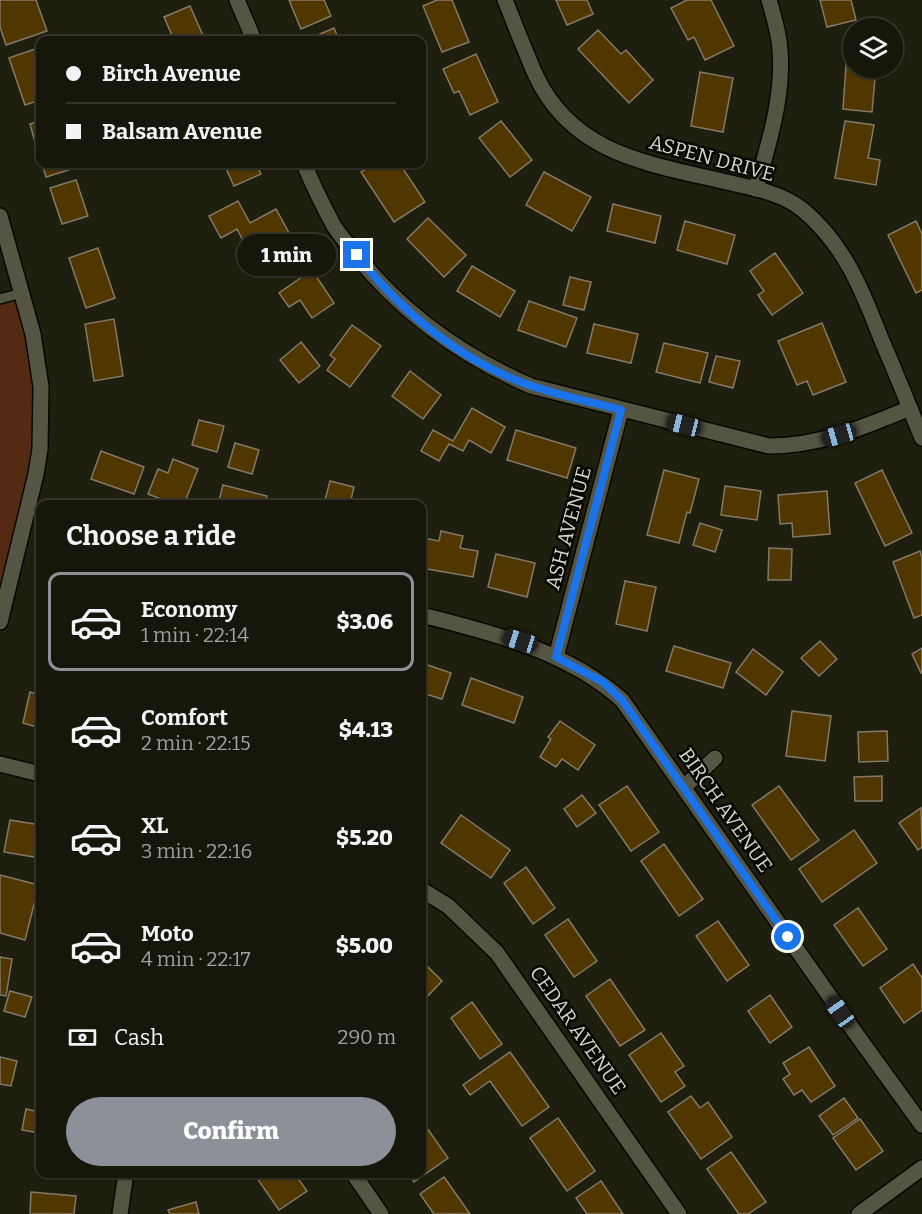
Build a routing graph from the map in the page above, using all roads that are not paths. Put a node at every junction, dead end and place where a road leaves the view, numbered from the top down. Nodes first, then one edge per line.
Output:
1 (237, 0) edge
2 (505, 0) edge
3 (769, 0) edge
4 (252, 36) edge
5 (306, 168) edge
6 (756, 189) junction
7 (0, 216) edge
8 (22, 293) junction
9 (0, 299) edge
10 (910, 408) junction
11 (621, 410) junction
12 (922, 438) edge
13 (34, 518) edge
14 (426, 616) edge
15 (0, 622) edge
16 (556, 657) junction
17 (715, 759) dead end
18 (0, 764) edge
19 (36, 773) edge
20 (684, 787) junction
21 (426, 892) edge
22 (922, 1125) edge
23 (922, 1168) edge
24 (125, 1178) edge
25 (356, 1178) edge
26 (120, 1214) edge
27 (381, 1214) edge
28 (679, 1214) edge
29 (859, 1214) edge

1 - 4 street
2 - 6 street, ASPEN DRIVE
3 - 6 street
5 - 11 street
6 - 10 street, ASPEN DRIVE
7 - 8 street
8 - 9 lane
8 - 13 street
10 - 11 street
10 - 12 street, ASPEN DRIVE
11 - 16 street, ASH AVENUE
13 - 15 street
14 - 16 street, BIRCH AVENUE
16 - 20 street, BIRCH AVENUE
17 - 20 street
18 - 19 street
20 - 22 street, BIRCH AVENUE
21 - 28 street, CEDAR AVENUE
23 - 29 street
24 - 26 street
25 - 27 street

